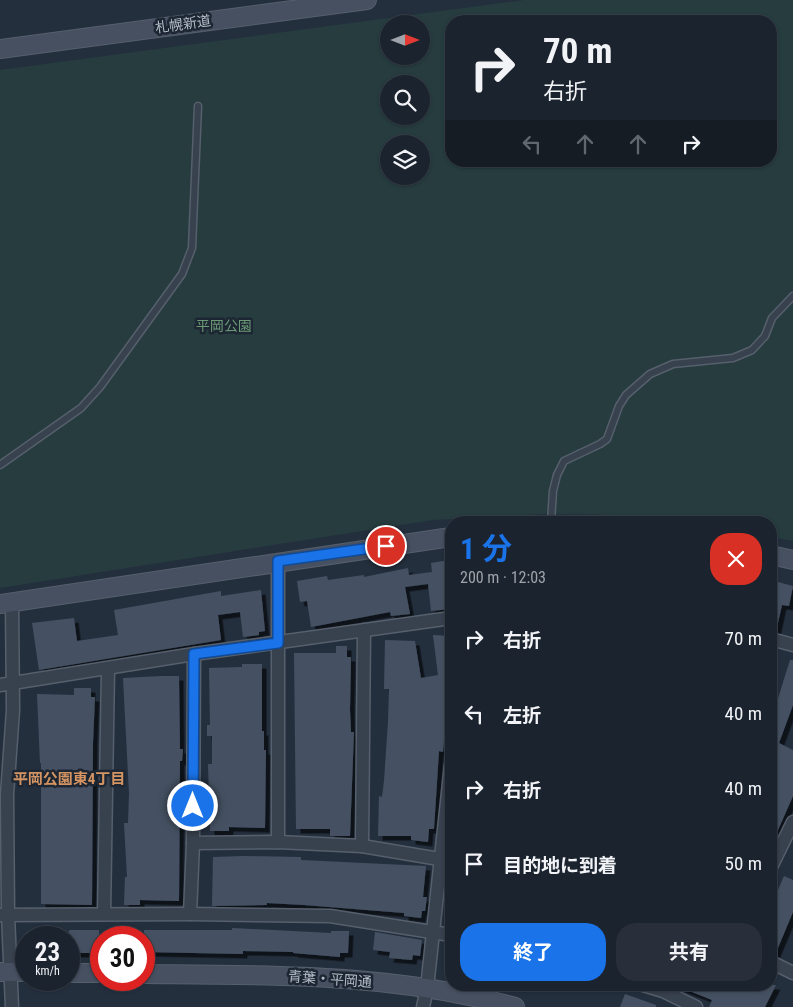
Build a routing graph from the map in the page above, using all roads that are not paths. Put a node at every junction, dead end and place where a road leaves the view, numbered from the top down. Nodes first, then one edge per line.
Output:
1 (367, 0) edge
2 (0, 48) edge
3 (198, 106) dead end
4 (793, 296) edge
5 (0, 465) edge
6 (551, 516) edge
7 (445, 538) edge
8 (777, 556) edge
9 (793, 560) edge
10 (278, 561) junction
11 (6, 603) edge
12 (445, 619) edge
13 (364, 630) junction
14 (278, 643) junction
15 (777, 643) edge
16 (793, 645) edge
17 (194, 654) junction
18 (108, 669) junction
19 (6, 684) edge
20 (793, 822) edge
21 (278, 842) junction
22 (193, 843) junction
23 (362, 846) junction
24 (777, 855) edge
25 (445, 860) edge
26 (445, 866) edge
27 (104, 914) junction
28 (190, 914) junction
29 (4, 915) edge
30 (433, 932) junction
31 (445, 934) edge
32 (777, 965) edge
33 (12, 972) edge
34 (155, 974) edge
35 (793, 974) edge
36 (427, 988) junction
37 (657, 991) edge
38 (12, 1007) edge
39 (423, 1007) edge
40 (515, 1007) edge
41 (696, 1007) edge

1 - 2 street, 札幌新道
3 - 5 lane
4 - 6 lane
7 - 10 street
8 - 9 street
10 - 11 street
10 - 14 street
11 - 19 street
12 - 13 street
13 - 14 street
13 - 23 street
14 - 17 street
14 - 21 street
15 - 16 street
17 - 18 street
17 - 22 street
18 - 19 street
18 - 27 street
19 - 29 street
20 - 24 street
21 - 22 street
21 - 23 street
22 - 28 street
23 - 25 street
26 - 30 street
27 - 28 street
27 - 29 street
28 - 30 street
29 - 33 street
30 - 31 street
30 - 36 street
32 - 35 street
33 - 38 street
34 - 36 street, 青葉・平岡通
36 - 39 street
36 - 40 street, 青葉・平岡通
37 - 41 street

